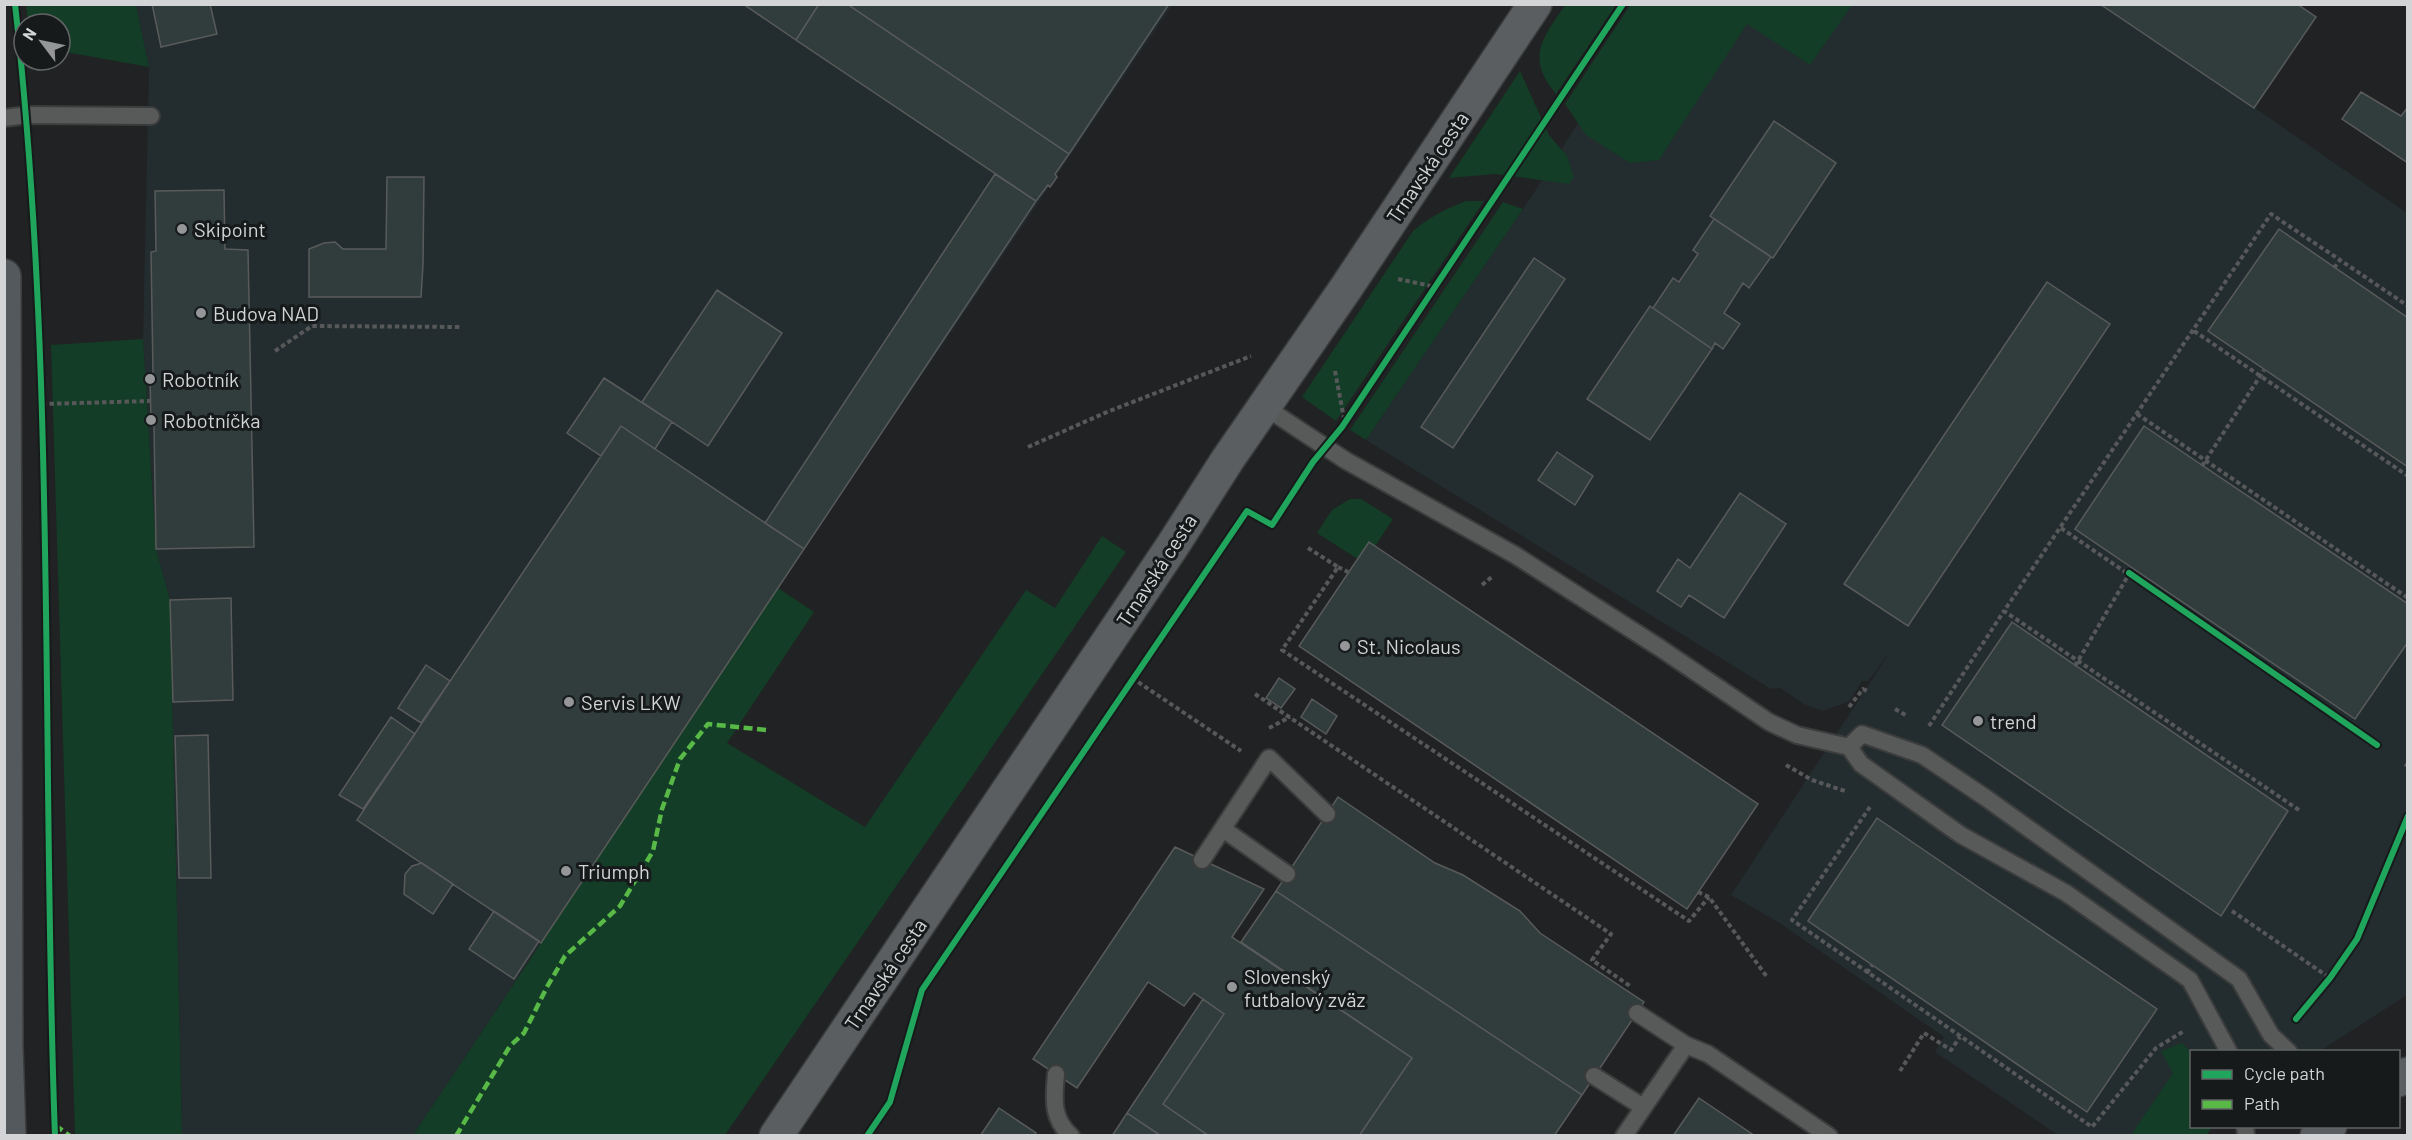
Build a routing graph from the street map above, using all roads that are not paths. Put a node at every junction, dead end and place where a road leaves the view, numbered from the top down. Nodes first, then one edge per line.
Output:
1 (1535, 4) edge
2 (151, 116) dead end
3 (4, 118) edge
4 (4, 276) edge
5 (1264, 407) junction
6 (1849, 747) junction
7 (1327, 814) dead end
8 (1223, 829) junction
9 (1202, 860) dead end
10 (1287, 874) dead end
11 (1637, 1013) dead end
12 (1686, 1045) junction
13 (2228, 1050) edge
14 (2287, 1050) edge
15 (1056, 1074) dead end
16 (1594, 1076) dead end
17 (1643, 1107) junction
18 (9, 1136) edge
19 (776, 1136) edge
20 (1071, 1136) edge
21 (1624, 1136) edge
22 (1828, 1136) edge

1 - 5 main road, Trnavská cesta
2 - 3 lane
4 - 18 main road
5 - 6 lane
5 - 19 main road, Trnavská cesta
6 - 13 lane
6 - 14 lane
7 - 8 lane
8 - 9 lane
8 - 10 lane
11 - 12 lane
12 - 17 lane
12 - 22 lane
15 - 20 lane
16 - 17 lane
17 - 21 lane

